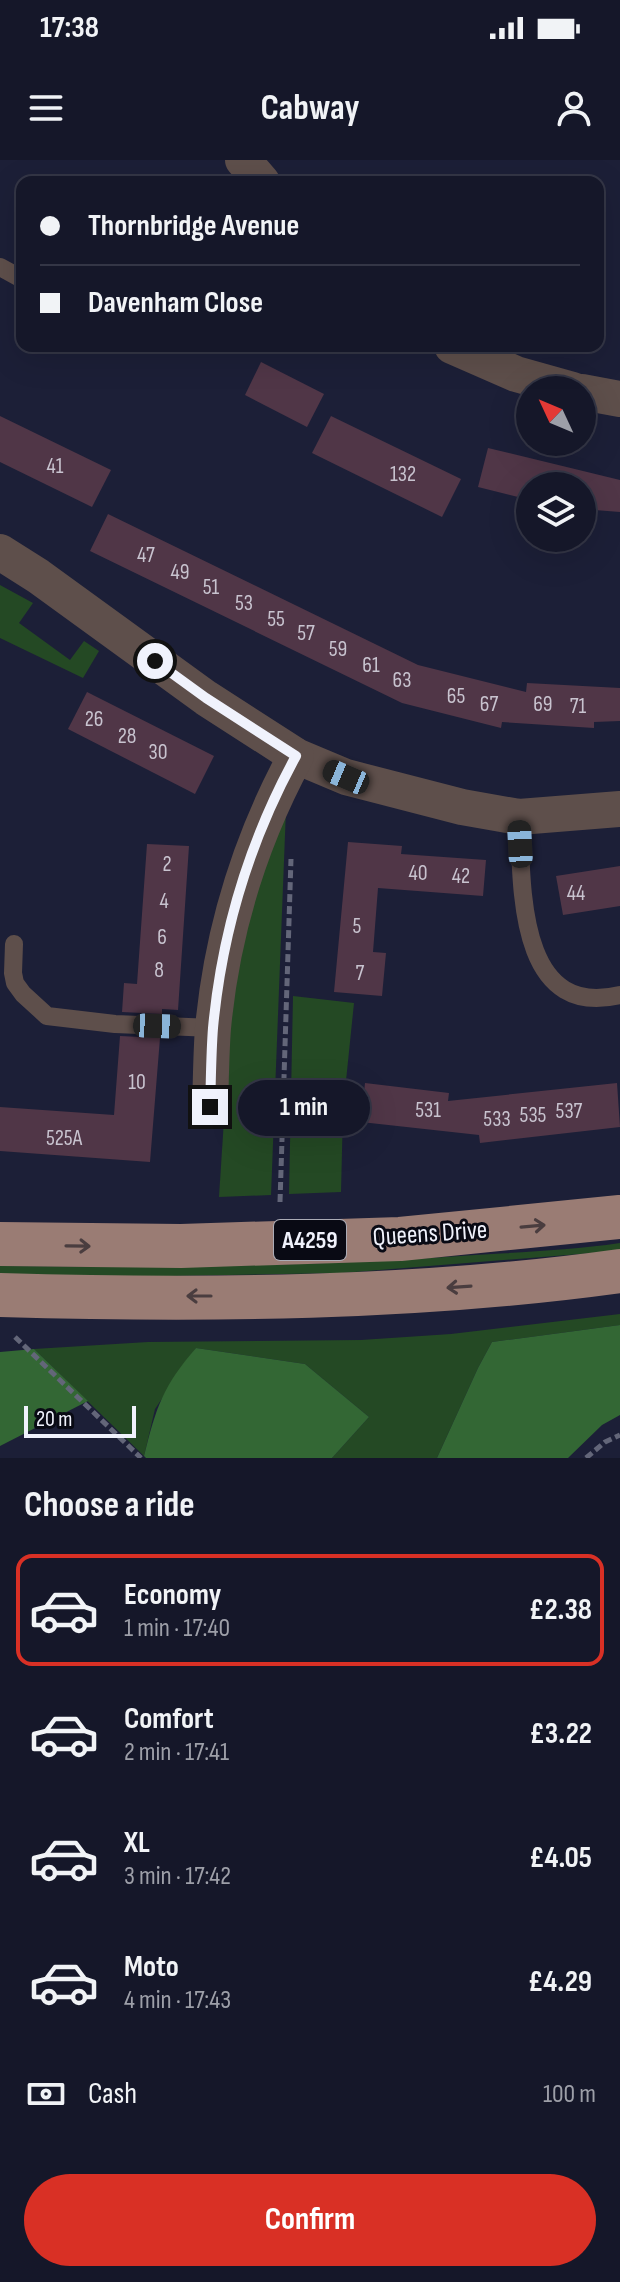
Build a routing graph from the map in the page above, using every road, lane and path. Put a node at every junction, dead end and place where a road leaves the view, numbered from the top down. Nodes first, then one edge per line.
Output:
1 (243, 160) edge
2 (257, 176) edge
3 (466, 352) edge
4 (523, 376) edge
5 (596, 395) edge
6 (620, 399) edge
7 (0, 552) edge
8 (296, 756) junction
9 (620, 809) edge
10 (519, 817) junction
11 (291, 857) dead end
12 (14, 944) dead end
13 (620, 995) edge
14 (213, 1028) junction
15 (210, 1107) dead end
16 (280, 1202) dead end
17 (620, 1217) edge
18 (0, 1244) edge
19 (620, 1271) edge
20 (4, 1313) edge
21 (620, 1435) edge
22 (141, 1458) edge
23 (586, 1458) edge

1 - 2 street
3 - 4 street
5 - 6 street
7 - 8 street
8 - 10 street
8 - 14 street
9 - 10 street
10 - 13 lane
11 - 16 path
12 - 14 lane
14 - 15 street
18 -> 17 main road, Queens Drive / A4259
19 -> 20 main road, Queens Drive / A4259
20 - 22 path
21 - 23 path

